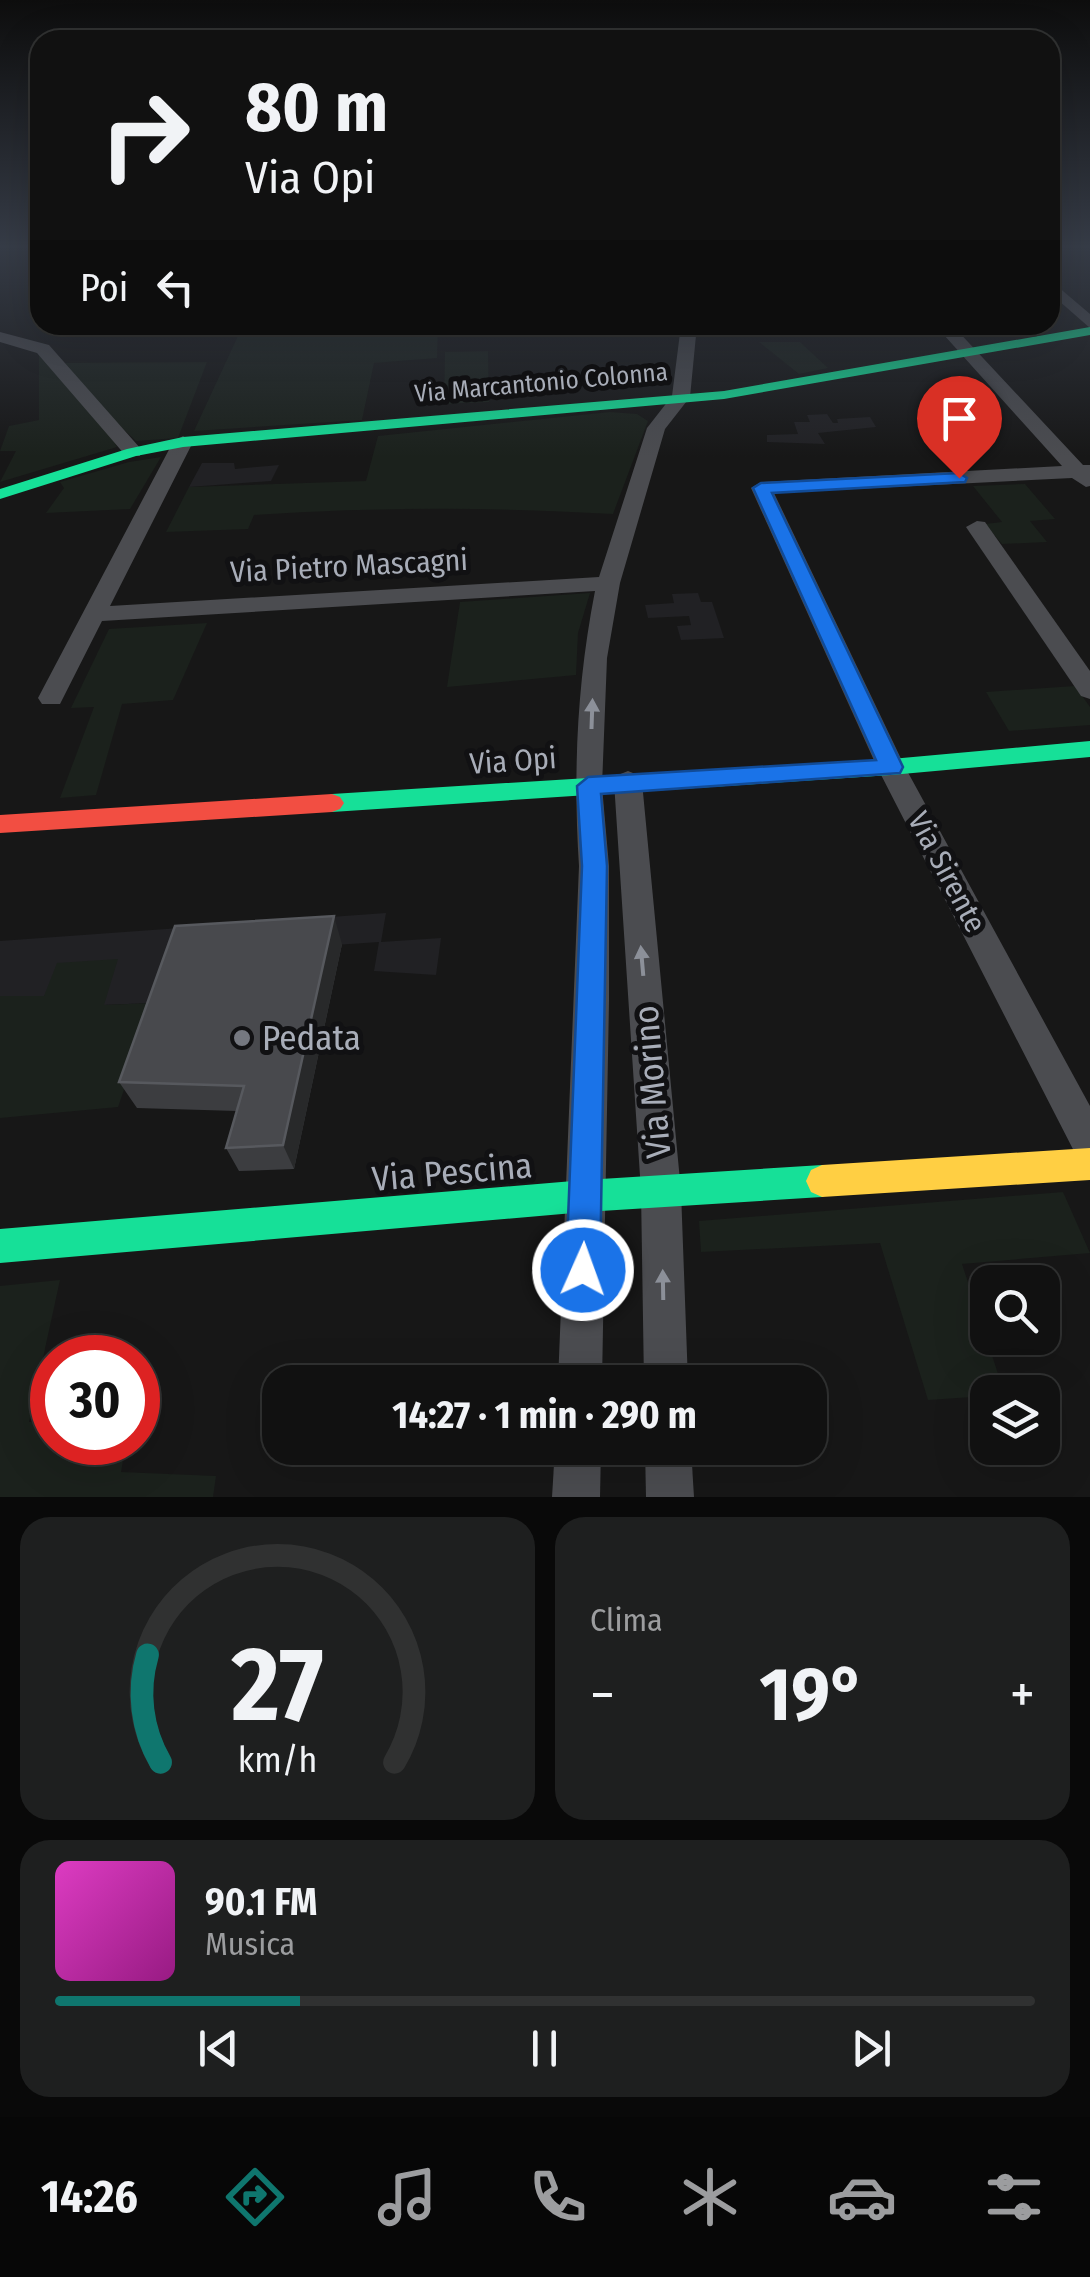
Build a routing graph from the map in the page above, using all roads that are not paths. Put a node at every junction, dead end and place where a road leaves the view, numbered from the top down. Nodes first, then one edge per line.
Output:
1 (1090, 331) edge
2 (688, 335) edge
3 (952, 335) edge
4 (0, 337) edge
5 (968, 355) junction
6 (682, 397) junction
7 (183, 442) junction
8 (133, 452) junction
9 (1086, 476) edge
10 (0, 494) edge
11 (977, 527) dead end
12 (608, 582) junction
13 (94, 614) junction
14 (1090, 690) edge
15 (50, 698) dead end
16 (1090, 748) edge
17 (892, 767) junction
18 (628, 782) junction
19 (588, 786) junction
20 (0, 824) edge
21 (1090, 1144) edge
22 (1090, 1164) edge
23 (662, 1191) junction
24 (586, 1196) junction
25 (0, 1246) edge
26 (581, 1365) edge
27 (666, 1365) edge
28 (577, 1465) edge
29 (669, 1465) edge
30 (576, 1497) edge
31 (670, 1497) edge

1 - 5 street, Via Marcantonio Colonna
2 - 6 street
3 - 5 street
4 - 8 street
5 - 6 street, Via Marcantonio Colonna
5 - 9 street
6 - 7 street, Via Marcantonio Colonna
6 - 12 street
7 - 8 street, Via Marcantonio Colonna
7 - 13 street
8 - 10 street, Via Marcantonio Colonna
9 - 17 street, Via Sirente
11 - 14 street
12 - 13 street, Via Pietro Mascagni
19 -> 12 street
13 - 15 street
16 - 17 street, Via Opi
17 - 18 street, Via Opi
17 - 21 street, Via Sirente
18 - 19 street, Via Opi
23 -> 18 street, Via Morino
19 - 20 street, Via Opi
19 - 24 street
22 - 23 street, Via Pescina
23 - 24 street, Via Pescina
27 -> 23 street, Via Morino
24 - 25 street, Via Pescina
24 - 26 street
28 - 30 street
29 - 31 street

